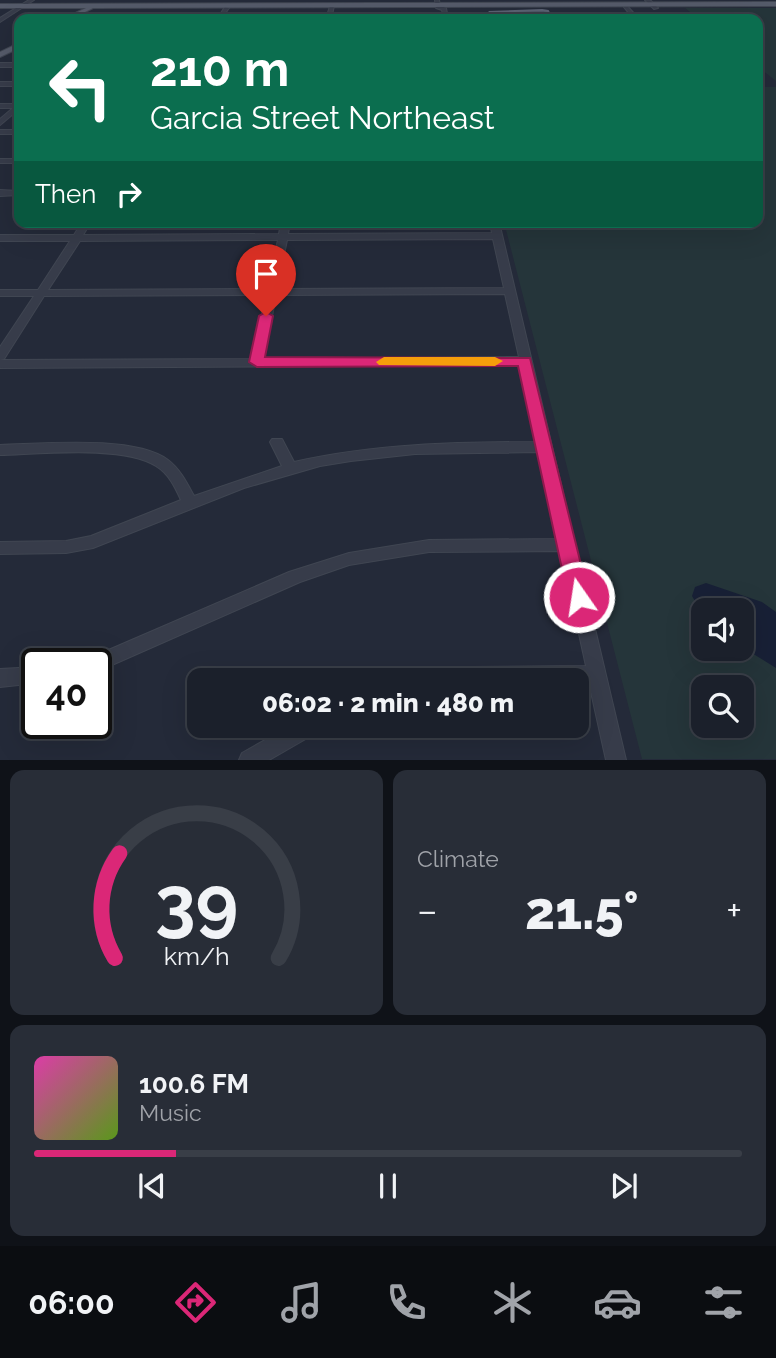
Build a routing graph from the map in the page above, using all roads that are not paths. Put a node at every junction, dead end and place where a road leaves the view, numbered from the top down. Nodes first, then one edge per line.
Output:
1 (32, 0) edge
2 (104, 0) edge
3 (647, 0) edge
4 (89, 5) edge
5 (229, 5) edge
6 (440, 5) edge
7 (541, 5) edge
8 (0, 6) edge
9 (776, 6) edge
10 (21, 7) junction
11 (331, 7) junction
12 (655, 7) junction
13 (626, 8) junction
14 (329, 14) edge
15 (632, 14) edge
16 (0, 20) edge
17 (14, 110) edge
18 (0, 123) edge
19 (83, 228) edge
20 (285, 228) edge
21 (496, 229) edge
22 (77, 237) junction
23 (283, 237) junction
24 (0, 238) edge
25 (510, 291) junction
26 (271, 292) junction
27 (0, 293) edge
28 (40, 293) junction
29 (0, 356) edge
30 (524, 361) junction
31 (257, 362) junction
32 (0, 364) edge
33 (278, 442) dead end
34 (544, 447) junction
35 (0, 450) edge
36 (290, 468) junction
37 (190, 503) junction
38 (566, 545) junction
39 (0, 548) edge
40 (112, 657) edge
41 (589, 674) edge
42 (597, 674) junction
43 (21, 676) edge
44 (0, 678) edge
45 (287, 738) edge
46 (248, 760) edge
47 (616, 760) edge

1 - 10 street
2 - 4 main road
3 - 12 street
4 - 5 main road
4 - 5 main road
4 - 10 main road
5 - 11 main road
5 - 11 main road
6 - 7 main road
6 - 11 main road
7 - 12 main road
7 - 13 main road
8 - 10 main road
9 - 12 main road
10 - 16 street
11 - 14 street
12 - 13 main road
13 - 15 street
17 - 18 street
19 - 22 street
20 - 23 street
21 - 23 street
21 - 25 street
22 - 23 street
22 - 24 street
22 - 28 street
23 - 26 street
25 - 26 street
25 - 30 street
26 - 28 street
26 - 31 street
27 - 28 street
28 - 29 street
30 - 31 street
30 - 34 street
31 - 32 street
33 - 36 street
34 - 36 street
34 - 38 street
35 - 37 street
36 - 37 street
37 - 39 street
38 - 40 street
38 - 42 street
41 - 42 street
42 - 47 street
43 - 44 street
45 - 46 street

